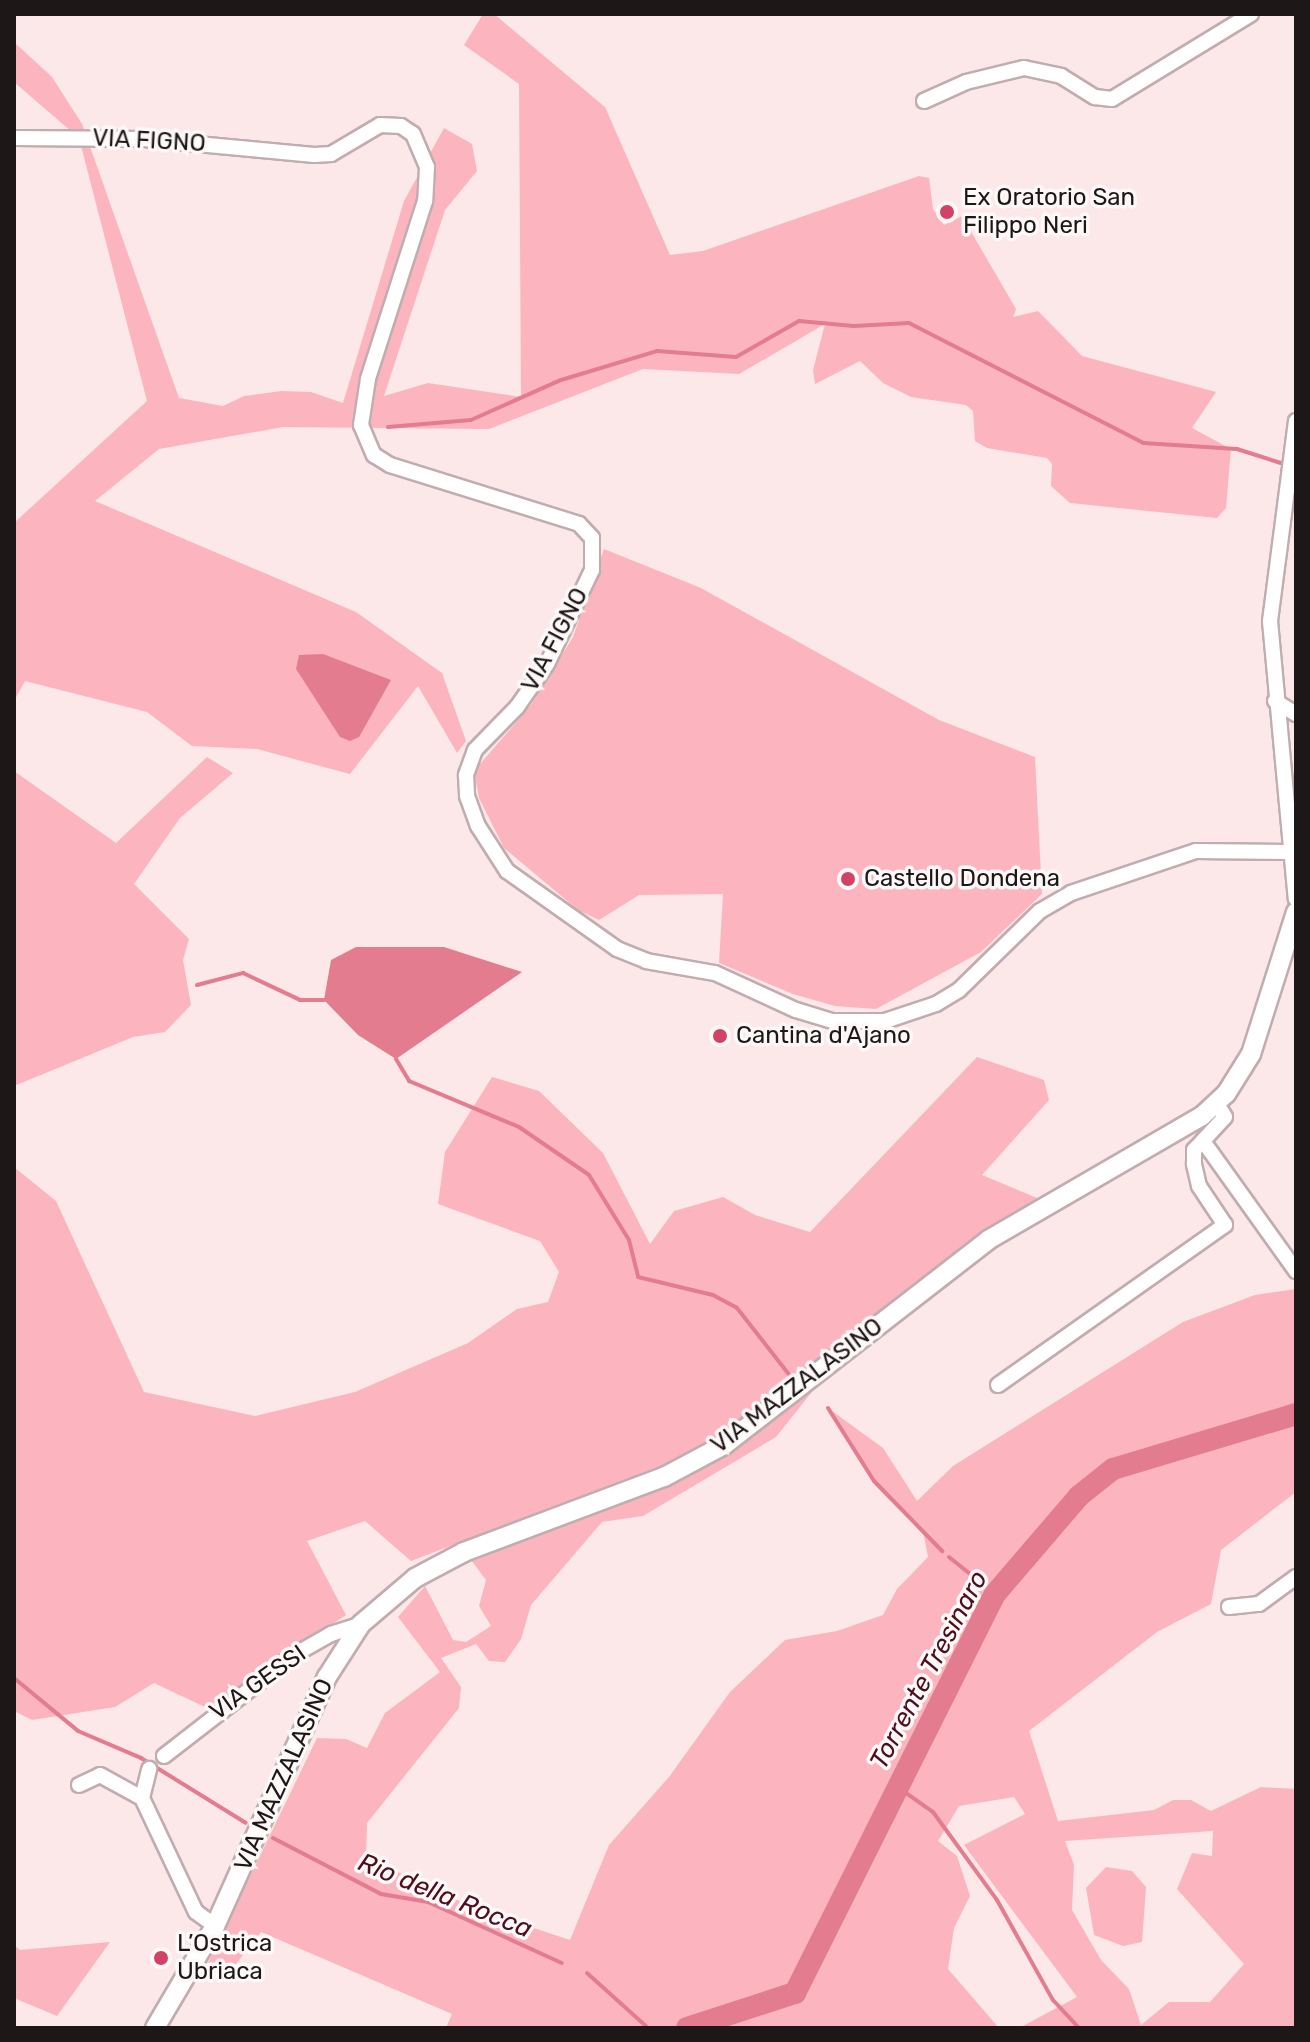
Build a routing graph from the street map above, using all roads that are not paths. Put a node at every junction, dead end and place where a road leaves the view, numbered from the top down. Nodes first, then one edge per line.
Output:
1 (1251, 14) edge
2 (924, 101) dead end
3 (14, 138) edge
4 (1296, 421) edge
5 (1275, 701) junction
6 (1296, 714) edge
7 (1291, 846) edge
8 (1296, 899) edge
9 (1296, 912) edge
10 (1217, 1104) junction
11 (1203, 1141) junction
12 (1296, 1271) edge
13 (998, 1385) dead end
14 (1296, 1577) edge
15 (1229, 1607) dead end
16 (361, 1624) junction
17 (164, 1756) dead end
18 (149, 1769) dead end
19 (79, 1785) dead end
20 (142, 1798) junction
21 (215, 1926) junction
22 (155, 2028) edge

1 - 2 street
3 - 7 street, VIA FIGNO
4 - 5 street
5 - 6 street
5 - 7 street
7 - 8 street
9 - 10 main road, VIA MAZZALASINO
10 - 11 street
10 - 16 main road, VIA MAZZALASINO
11 - 12 street
11 - 13 street
14 - 15 street
16 - 17 street, VIA GESSI
16 - 21 main road, VIA MAZZALASINO
18 - 20 street
19 - 20 street
20 - 21 street
21 - 22 main road, VIA MAZZALASINO

